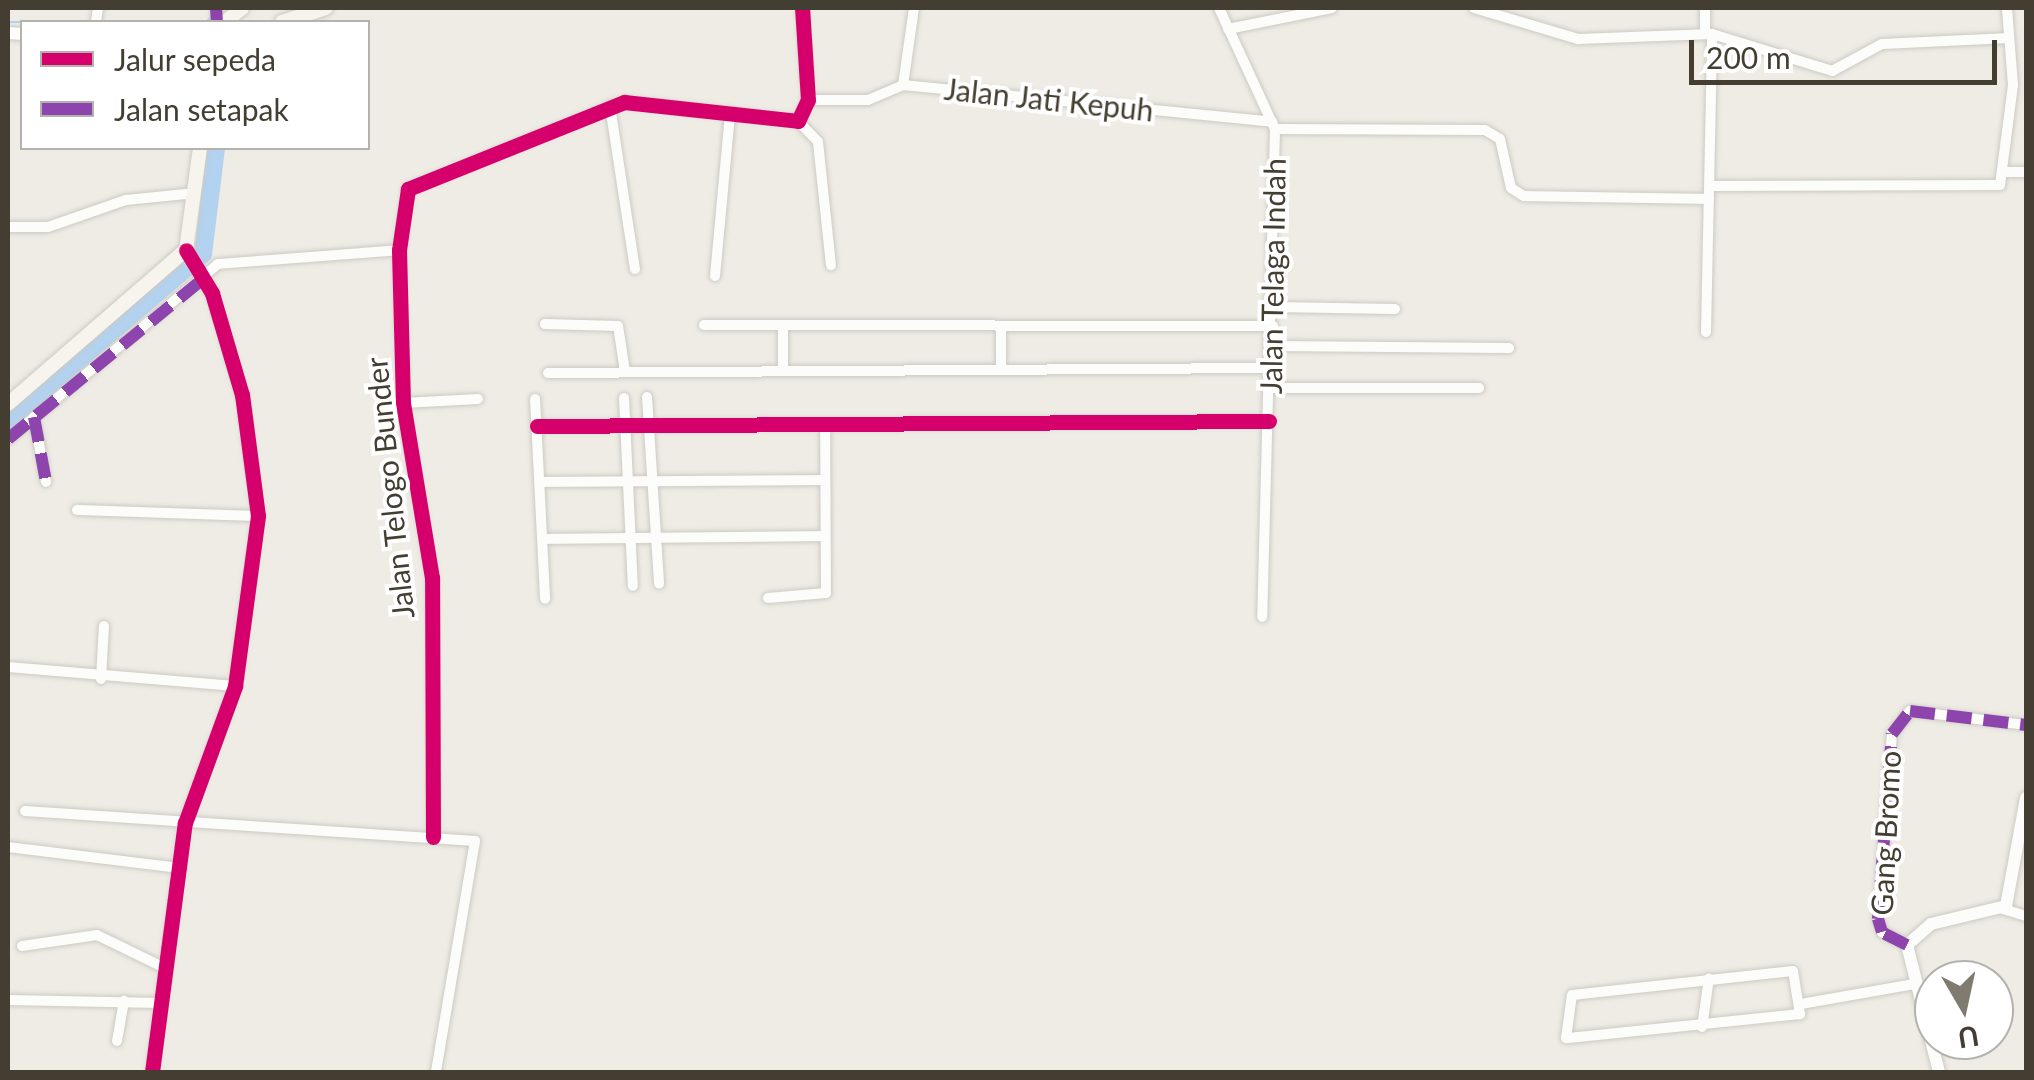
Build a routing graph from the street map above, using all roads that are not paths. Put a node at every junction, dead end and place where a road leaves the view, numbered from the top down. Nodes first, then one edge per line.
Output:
1 (243, 8) edge
2 (326, 8) edge
3 (802, 8) edge
4 (914, 8) edge
5 (1218, 8) edge
6 (1331, 8) edge
7 (1474, 8) edge
8 (1704, 8) edge
9 (2007, 8) edge
10 (218, 15) edge
11 (288, 20) edge
12 (1228, 28) junction
13 (1708, 33) junction
14 (2010, 38) junction
15 (903, 85) junction
16 (808, 100) junction
17 (610, 106) junction
18 (730, 113) junction
19 (798, 122) junction
20 (1274, 126) junction
21 (200, 150) edge
22 (2004, 172) junction
23 (2026, 172) edge
24 (1712, 186) junction
25 (196, 193) junction
26 (1709, 199) junction
27 (8, 227) edge
28 (399, 250) junction
29 (188, 253) junction
30 (831, 265) dead end
31 (635, 269) dead end
32 (715, 276) dead end
33 (204, 279) junction
34 (1278, 307) junction
35 (1395, 309) dead end
36 (545, 324) dead end
37 (704, 325) dead end
38 (783, 325) junction
39 (1001, 326) junction
40 (1274, 326) junction
41 (1706, 332) dead end
42 (1272, 346) junction
43 (1509, 348) dead end
44 (1271, 368) junction
45 (783, 370) junction
46 (1002, 370) junction
47 (625, 371) junction
48 (548, 373) dead end
49 (1270, 388) junction
50 (1479, 388) dead end
51 (647, 397) dead end
52 (624, 398) dead end
53 (478, 399) dead end
54 (535, 399) dead end
55 (403, 403) junction
56 (8, 404) edge
57 (34, 417) junction
58 (1269, 421) junction
59 (825, 424) junction
60 (537, 426) junction
61 (624, 426) junction
62 (649, 426) junction
63 (8, 439) edge
64 (653, 480) junction
65 (825, 480) junction
66 (626, 481) junction
67 (46, 482) dead end
68 (541, 482) junction
69 (76, 510) dead end
70 (258, 516) junction
71 (824, 536) junction
72 (657, 537) junction
73 (630, 538) junction
74 (542, 539) junction
75 (659, 584) dead end
76 (633, 586) dead end
77 (768, 598) dead end
78 (544, 599) dead end
79 (1262, 617) dead end
80 (104, 626) dead end
81 (8, 668) edge
82 (101, 679) junction
83 (235, 686) junction
84 (2026, 725) edge
85 (2026, 798) edge
86 (24, 811) dead end
87 (185, 823) junction
88 (433, 837) junction
89 (8, 846) edge
90 (180, 868) junction
91 (2003, 909) junction
92 (2026, 916) edge
93 (1907, 945) junction
94 (22, 946) dead end
95 (165, 968) junction
96 (1709, 978) junction
97 (1914, 984) joint
98 (8, 1000) edge
99 (124, 1001) junction
100 (160, 1003) junction
101 (1801, 1004) junction
102 (1702, 1028) junction
103 (117, 1041) dead end
104 (152, 1072) edge
105 (436, 1072) edge

1 - 10 main road
2 - 11 main road
3 - 16 street
4 - 15 street, Jalan Jati Kepuh
5 - 12 street, Jalan Telaga Indah
6 - 12 street
7 - 13 street
8 - 13 street
9 - 14 street
12 - 20 street, Jalan Telaga Indah
13 - 14 street
13 - 24 street
14 - 22 street
15 - 16 street
15 - 20 street, Jalan Jati Kepuh
16 - 19 street
17 - 18 street, Jalan Telogo Bunder
17 - 28 street, Jalan Telogo Bunder
17 - 31 street
18 - 19 street
18 - 32 street
19 - 30 street
20 - 26 street, Jalan Jati Kepuh
20 - 34 street, Jalan Telaga Indah
21 - 25 main road
22 - 23 street
22 - 24 street
24 - 26 street
25 - 27 street
25 - 29 main road
26 - 41 street
28 - 33 street
28 - 55 street, Jalan Telogo Bunder
29 - 33 street
29 - 56 main road
33 - 57 street
33 - 70 street
34 - 35 street
34 - 40 street, Jalan Telaga Indah
36 - 47 street
37 - 38 street
38 - 39 street
38 - 45 street
39 - 40 street
39 - 46 street
40 - 42 street, Jalan Telaga Indah
42 - 43 street
42 - 44 street, Jalan Telaga Indah
44 - 46 street
44 - 49 street, Jalan Telaga Indah
45 - 46 street
45 - 47 street
47 - 48 street
49 - 50 street
49 - 58 street, Jalan Telaga Indah
51 - 62 street
52 - 61 street
53 - 55 street
54 - 60 street
55 - 88 street, Jalan Telogo Bunder
57 - 63 street
57 - 67 street
58 - 59 street
58 - 79 street, Jalan Telaga Indah
59 - 62 street
59 - 65 street
60 - 61 street
60 - 68 street
61 - 62 street
61 - 66 street
62 - 64 street
64 - 65 street
64 - 66 street
64 - 72 street
65 - 71 street
66 - 68 street
66 - 73 street
68 - 74 street
69 - 70 street
70 - 83 street
71 - 72 street
71 - 77 street
72 - 73 street
72 - 75 street
73 - 74 street
73 - 76 street
74 - 78 street
80 - 82 street
81 - 82 street
82 - 83 street
83 - 87 street
84 - 93 street, Gang Bromo
85 - 91 street
86 - 87 street
87 - 88 street
87 - 90 street
88 - 105 street
89 - 90 street
90 - 95 street
91 - 92 street
91 - 93 street
93 - 97 street
94 - 95 street
95 - 100 street
96 - 101 street
96 - 102 street
96 - 102 street
97 - 101 street
98 - 99 street
99 - 100 street
99 - 103 street
100 - 104 street
101 - 102 street

